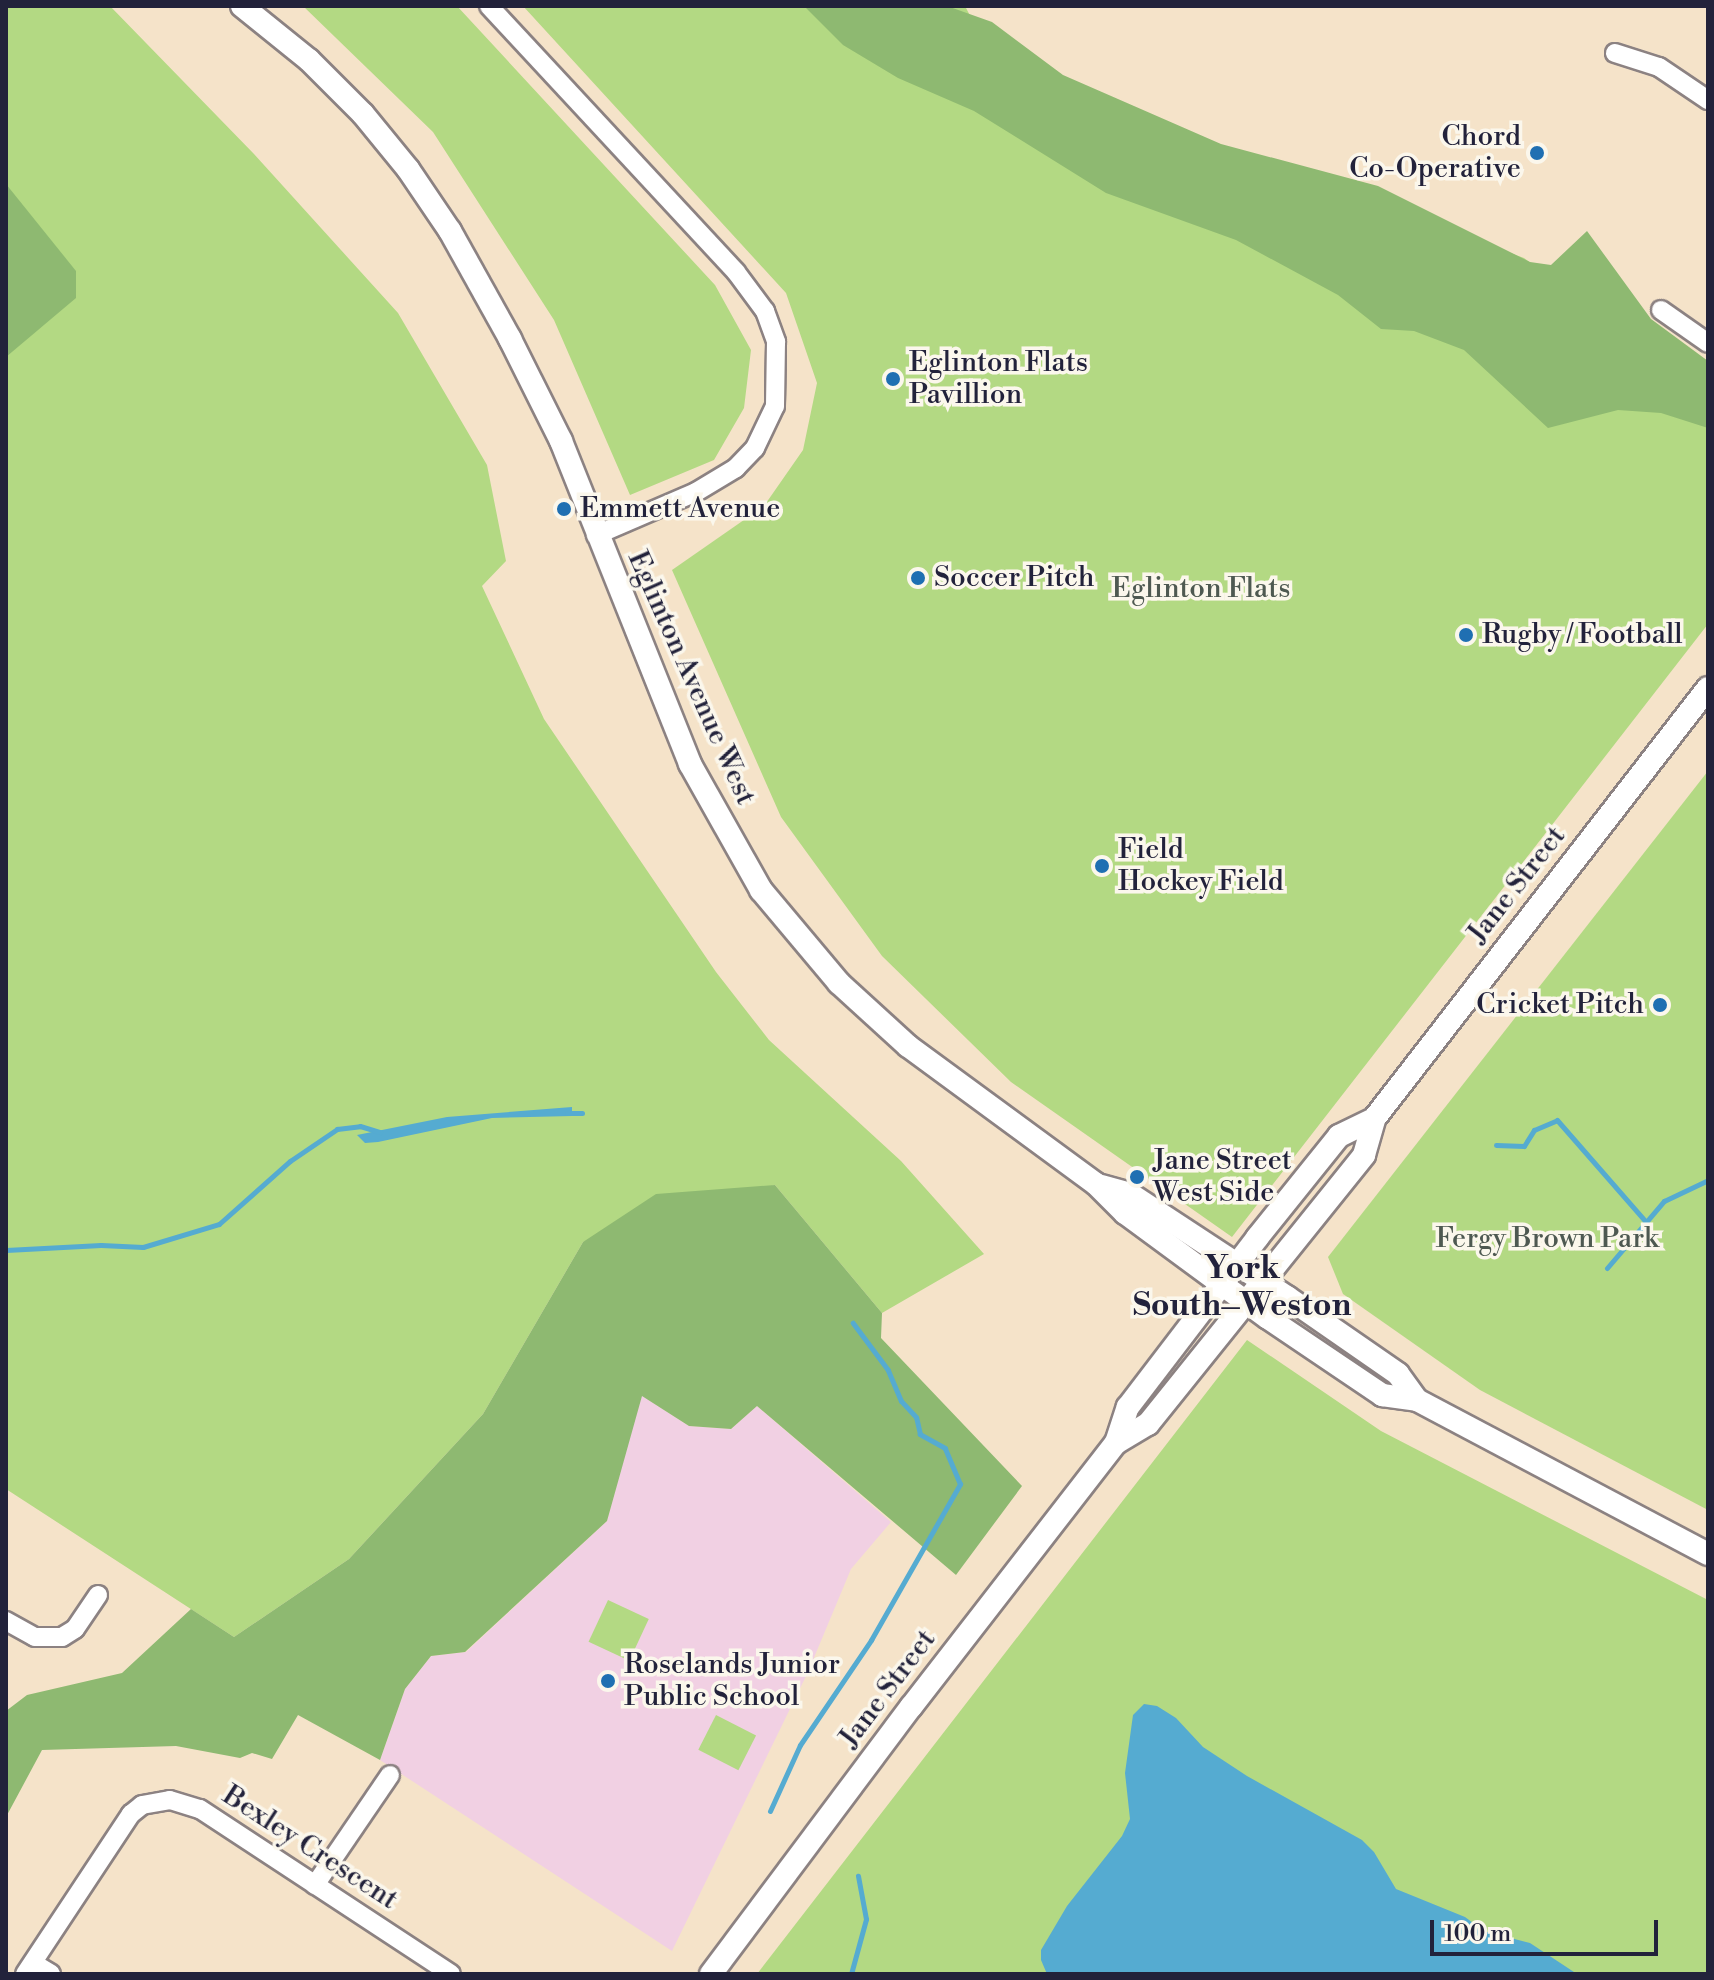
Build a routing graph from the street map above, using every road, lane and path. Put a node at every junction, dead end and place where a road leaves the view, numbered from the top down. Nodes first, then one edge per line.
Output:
1 (242, 6) edge
2 (489, 6) edge
3 (1615, 53) dead end
4 (1708, 100) edge
5 (1661, 310) dead end
6 (1708, 343) edge
7 (596, 535) junction
8 (1708, 688) edge
9 (1374, 1119) junction
10 (1096, 1184) junction
11 (1237, 1264) junction
12 (1262, 1281) junction
13 (1223, 1283) junction
14 (1246, 1301) junction
15 (1417, 1400) junction
16 (1116, 1443) junction
17 (1708, 1554) edge
18 (98, 1595) dead end
19 (6, 1621) edge
20 (390, 1775) dead end
21 (315, 1885) junction
22 (29, 1968) edge
23 (51, 1974) edge
24 (451, 1974) edge
25 (711, 1974) edge

1 - 7 main road, Eglinton Avenue West
2 - 7 street
3 - 4 street
5 - 6 street
7 - 10 main road, Eglinton Avenue West
8 - 9 main road, Jane Street
9 - 11 main road, Jane Street
9 - 12 main road, Jane Street
10 - 11 main road, Eglinton Avenue West
10 - 13 main road, Eglinton Avenue West
11 - 12 main road, Eglinton Avenue West
11 - 13 main road, Jane Street
12 - 14 main road, Jane Street
12 - 15 main road, Eglinton Avenue West
13 - 14 main road, Eglinton Avenue West
13 - 16 main road, Jane Street
14 - 15 main road, Eglinton Avenue West
14 - 16 main road, Jane Street
15 - 17 main road, Eglinton Avenue West
16 - 25 main road, Jane Street
18 - 19 street
20 - 21 street
21 - 22 street, Bexley Crescent
21 - 24 street, Bexley Crescent
22 - 23 street

